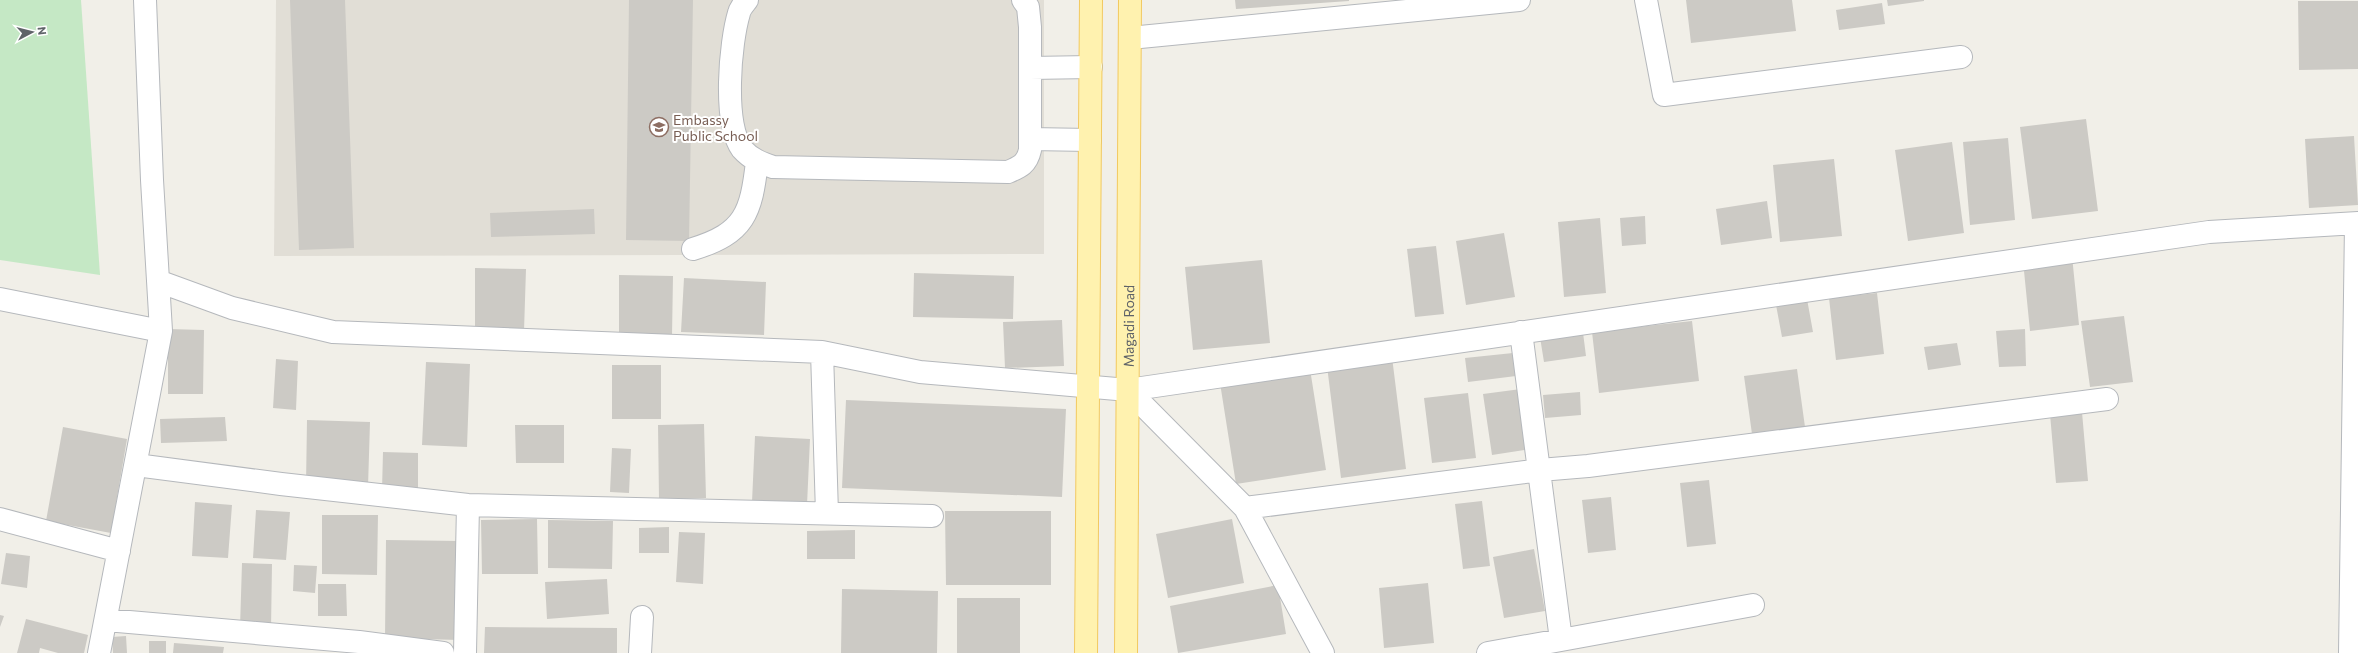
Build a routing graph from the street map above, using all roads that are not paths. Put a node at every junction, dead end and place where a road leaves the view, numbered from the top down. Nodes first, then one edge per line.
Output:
1 (145, 0) edge
2 (747, 0) edge
3 (1023, 0) edge
4 (1091, 0) edge
5 (1130, 0) edge
6 (1519, 0) edge
7 (1646, 0) edge
8 (1394, 7) edge
9 (1130, 38) junction
10 (1961, 57) dead end
11 (1091, 67) junction
12 (1030, 68) junction
13 (1030, 138) junction
14 (1090, 140) junction
15 (757, 162) junction
16 (2357, 224) edge
17 (693, 249) dead end
18 (158, 281) junction
19 (0, 299) edge
20 (161, 331) junction
21 (1521, 332) junction
22 (822, 352) junction
23 (1089, 388) junction
24 (1128, 390) junction
25 (2107, 399) dead end
26 (136, 465) junction
27 (1540, 470) junction
28 (468, 504) junction
29 (1245, 508) junction
30 (827, 513) junction
31 (932, 516) dead end
32 (0, 519) edge
33 (119, 551) junction
34 (1753, 605) dead end
35 (642, 617) dead end
36 (106, 620) junction
37 (1561, 640) junction
38 (99, 653) edge
39 (443, 653) edge
40 (465, 653) edge
41 (640, 653) edge
42 (1086, 653) edge
43 (1126, 653) edge
44 (1323, 653) edge
45 (1488, 653) edge
46 (2350, 653) edge

1 - 18 street
2 - 15 street
3 - 12 street
4 - 11 main road
5 - 9 main road, Magadi Road
6 - 8 street
7 - 10 street
8 - 9 street
9 - 24 main road, Magadi Road
11 - 12 street
11 - 14 main road
12 - 13 street
13 - 14 street
13 - 15 street
14 - 23 main road
15 - 17 street
16 - 21 street
16 - 46 street
18 - 20 street
18 - 22 street
19 - 20 street
20 - 26 street
21 - 24 street
21 - 27 street
22 - 23 street
22 - 30 street
23 - 24 street
23 - 42 main road
24 - 29 street
24 - 43 main road, Magadi Road
25 - 27 street
26 - 28 street
26 - 33 street
27 - 29 street
27 - 37 street
28 - 30 street
28 - 40 street
29 - 44 street
30 - 31 street
32 - 33 street
33 - 36 street
34 - 37 street
35 - 41 street
36 - 38 street
36 - 39 street
37 - 45 street

